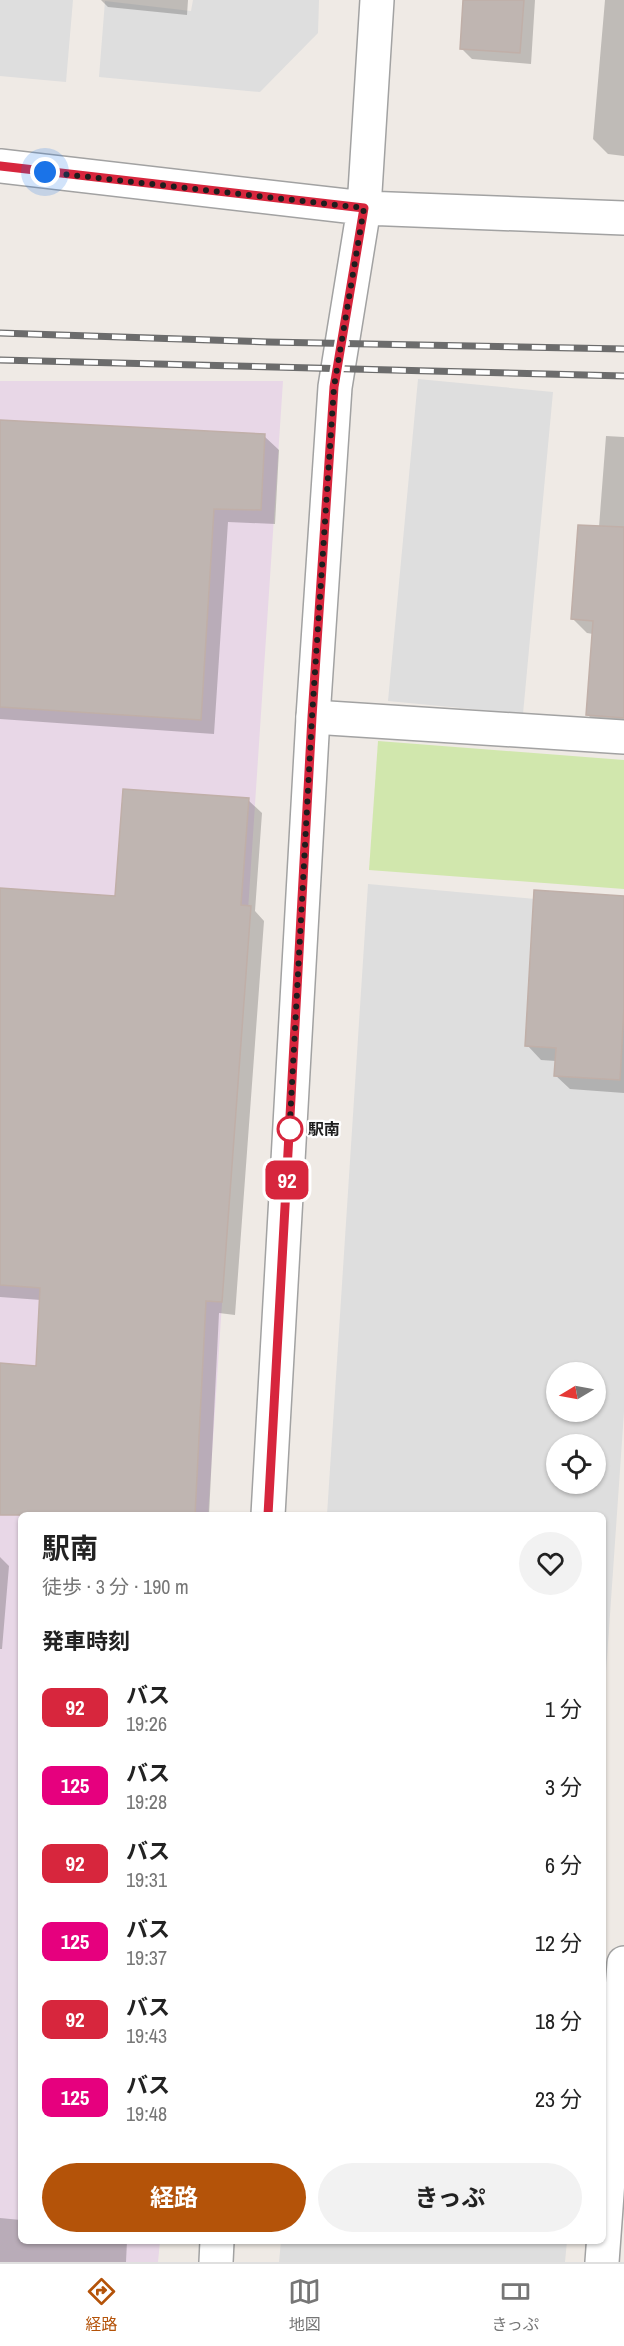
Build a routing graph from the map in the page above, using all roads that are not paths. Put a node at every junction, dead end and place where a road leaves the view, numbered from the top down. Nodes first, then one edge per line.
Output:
1 (377, 0) edge
2 (0, 166) edge
3 (364, 208) junction
4 (624, 218) edge
5 (312, 717) junction
6 (624, 737) edge
7 (268, 1512) edge
8 (624, 1963) edge
9 (616, 2178) edge
10 (606, 2238) edge
11 (217, 2244) edge
12 (605, 2244) edge
13 (216, 2262) edge
14 (602, 2262) edge

1 - 3 street
2 - 3 street
3 - 4 street
3 - 5 street
5 - 6 street
5 - 7 street
8 - 9 street
9 - 10 street
11 - 13 street
12 - 14 street

